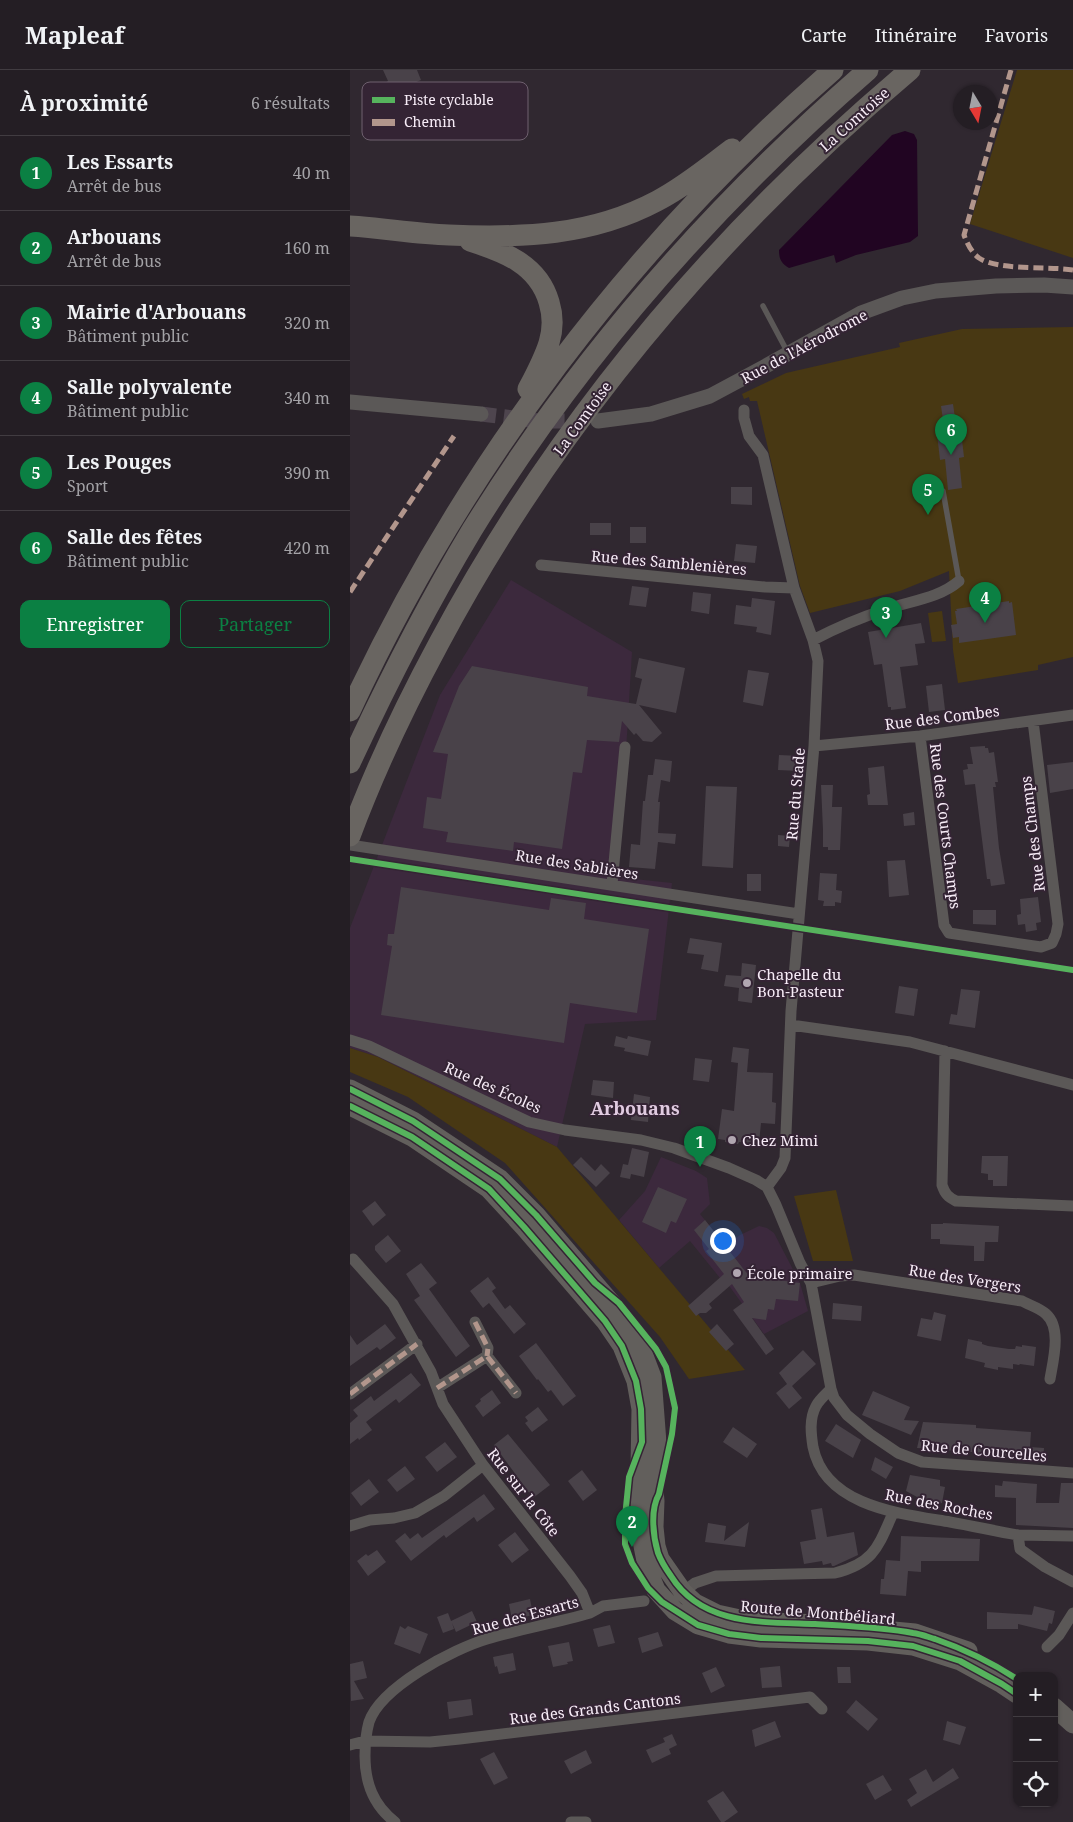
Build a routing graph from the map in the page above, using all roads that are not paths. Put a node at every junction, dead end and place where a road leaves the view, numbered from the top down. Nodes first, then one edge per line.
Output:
1 (834, 70) edge
2 (868, 70) edge
3 (910, 70) edge
4 (810, 90) junction
5 (350, 226) edge
6 (448, 235) junction
7 (1073, 287) edge
8 (763, 306) dead end
9 (788, 354) junction
10 (350, 402) edge
11 (744, 410) dead end
12 (481, 414) tunnel mouth
13 (598, 421) tunnel mouth
14 (514, 425) junction
15 (943, 491) dead end
16 (541, 565) dead end
17 (959, 581) joint
18 (794, 588) junction
19 (813, 640) junction
20 (350, 711) edge
21 (1073, 715) edge
22 (1033, 720) junction
23 (920, 736) junction
24 (814, 746) junction
25 (625, 747) dead end
26 (350, 762) edge
27 (350, 836) edge
28 (350, 845) edge
29 (612, 884) junction
30 (799, 914) junction
31 (1052, 943) joint
32 (791, 1025) junction
33 (350, 1040) edge
34 (945, 1051) junction
35 (1073, 1085) edge
36 (350, 1089) edge
37 (350, 1106) edge
38 (767, 1188) junction
39 (1073, 1206) edge
40 (353, 1259) dead end
41 (811, 1283) junction
42 (475, 1322) dead end
43 (417, 1344) junction
44 (487, 1356) junction
45 (1050, 1378) dead end
46 (437, 1388) junction
47 (831, 1389) junction
48 (516, 1393) dead end
49 (350, 1394) edge
50 (483, 1465) junction
51 (1073, 1473) edge
52 (894, 1513) junction
53 (350, 1526) edge
54 (1018, 1535) junction
55 (1073, 1536) edge
56 (1073, 1582) edge
57 (683, 1592) junction
58 (644, 1601) dead end
59 (590, 1613) junction
60 (1073, 1613) edge
61 (1047, 1647) dead end
62 (1013, 1677) edge
63 (1013, 1691) edge
64 (822, 1709) dead end
65 (1058, 1711) edge
66 (1073, 1724) edge
67 (1058, 1726) edge
68 (1073, 1739) edge
69 (365, 1741) junction
70 (350, 1745) edge
71 (395, 1822) edge
72 (571, 1822) edge
73 (586, 1822) edge

1 - 4 highway
2 - 26 highway, La Comtoise
3 - 27 highway, La Comtoise
4 - 6 highway
4 - 14 highway
5 - 6 highway
6 - 14 highway
7 - 9 street, Rue de l'Aérodrome
8 - 9 lane
9 - 13 street, Rue de l'Aérodrome
10 - 12 street
11 - 18 street, Rue du Stade
14 - 20 highway
15 - 17 lane
16 - 18 street, Rue des Samblenières
17 - 19 street
18 - 19 street, Rue du Stade
19 - 24 street, Rue du Stade
21 - 22 street, Rue des Combes
22 - 23 street, Rue des Combes
22 - 31 street, Rue des Champs
23 - 24 street, Rue des Combes
23 - 31 street, Rue des Courts Champs
24 - 30 street, Rue du Stade
25 - 29 street
28 - 29 street, Rue des Sablières
29 - 30 street, Rue des Sablières
30 - 32 street, Rue du Stade
32 - 34 street
32 - 38 street, Rue du Stade
33 - 38 street, Rue des Écoles
34 - 35 street
34 - 39 street
36 - 57 main road, Route de Montbéliard
37 - 63 main road, Route de Montbéliard
38 - 41 street
40 - 43 street, Rue sur la Côte
41 - 45 street, Rue des Vergers
41 - 47 street
42 - 44 street
43 - 46 street, Rue sur la Côte
43 - 49 street
44 - 46 street
44 - 48 street
46 - 50 street, Rue sur la Côte
47 - 51 street, Rue de Courcelles
47 - 52 street, Rue des Roches
50 - 53 street
50 - 59 street, Rue sur la Côte
52 - 54 street, Rue des Roches
52 - 57 street
54 - 55 street, Rue des Roches
54 - 56 street
57 - 62 main road, Route de Montbéliard
58 - 59 street, Rue des Essarts
59 - 69 street, Rue des Essarts
60 - 61 street
64 - 69 street, Rue des Grands Cantons
65 - 66 main road
67 - 68 main road
69 - 70 street
69 - 71 street, Rue des Essarts
72 - 73 street

